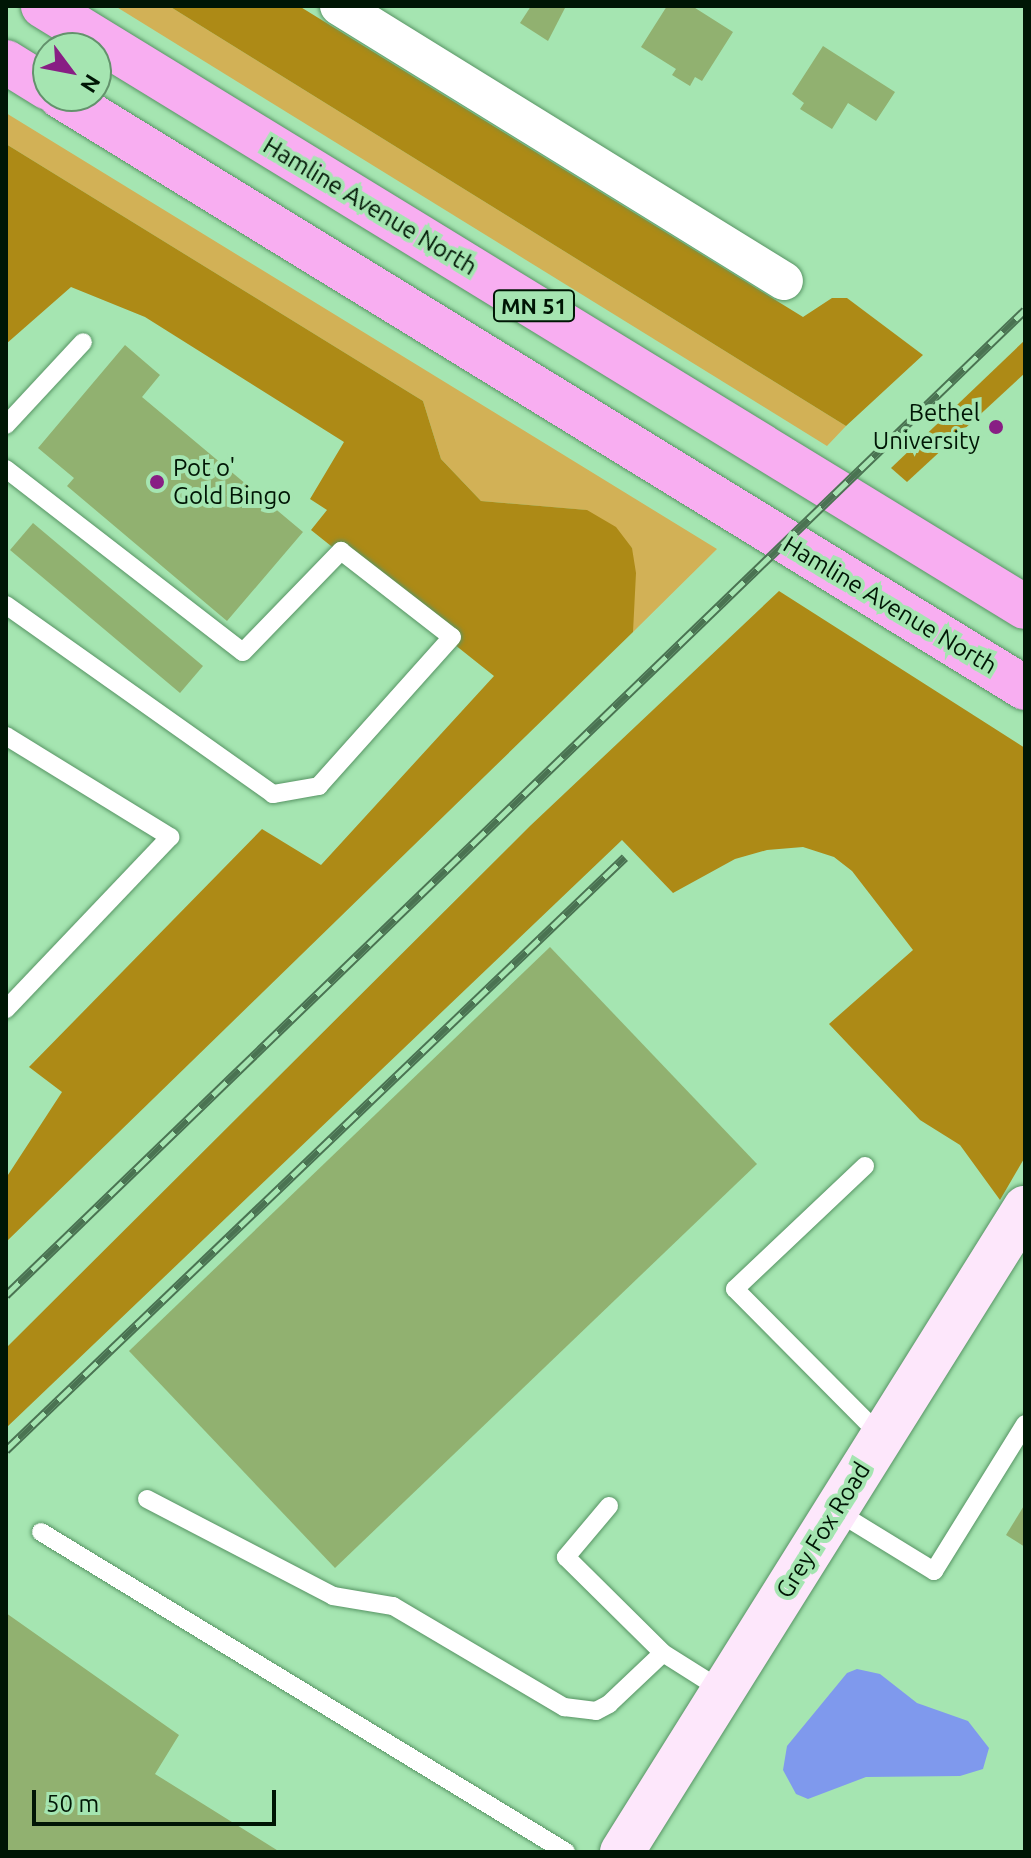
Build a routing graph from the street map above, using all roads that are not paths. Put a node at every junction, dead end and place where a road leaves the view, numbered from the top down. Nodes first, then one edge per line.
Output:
1 (43, 6) edge
2 (339, 6) edge
3 (6, 62) edge
4 (32, 78) edge
5 (86, 112) edge
6 (784, 281) dead end
7 (83, 342) dead end
8 (6, 425) edge
9 (6, 469) edge
10 (6, 605) edge
11 (1025, 607) edge
12 (1025, 688) edge
13 (6, 736) edge
14 (6, 1009) edge
15 (865, 1166) dead end
16 (1025, 1208) edge
17 (1025, 1424) edge
18 (882, 1437) junction
19 (147, 1499) dead end
20 (609, 1506) dead end
21 (836, 1511) junction
22 (41, 1532) dead end
23 (663, 1653) junction
24 (723, 1691) junction
25 (566, 1852) edge
26 (622, 1852) edge

1 - 11 highway, Hamline Avenue North / MN 51
2 - 6 street
3 - 4 highway
5 - 12 highway, Hamline Avenue North / MN 51
7 - 8 lane
9 - 10 lane
13 - 14 lane
15 - 18 lane
16 - 18 street, Grey Fox Road
17 - 21 lane
18 - 21 street, Grey Fox Road
19 - 23 lane
20 - 23 lane
21 - 24 street, Grey Fox Road
22 - 25 lane
23 - 24 lane
24 - 26 street, Grey Fox Road

